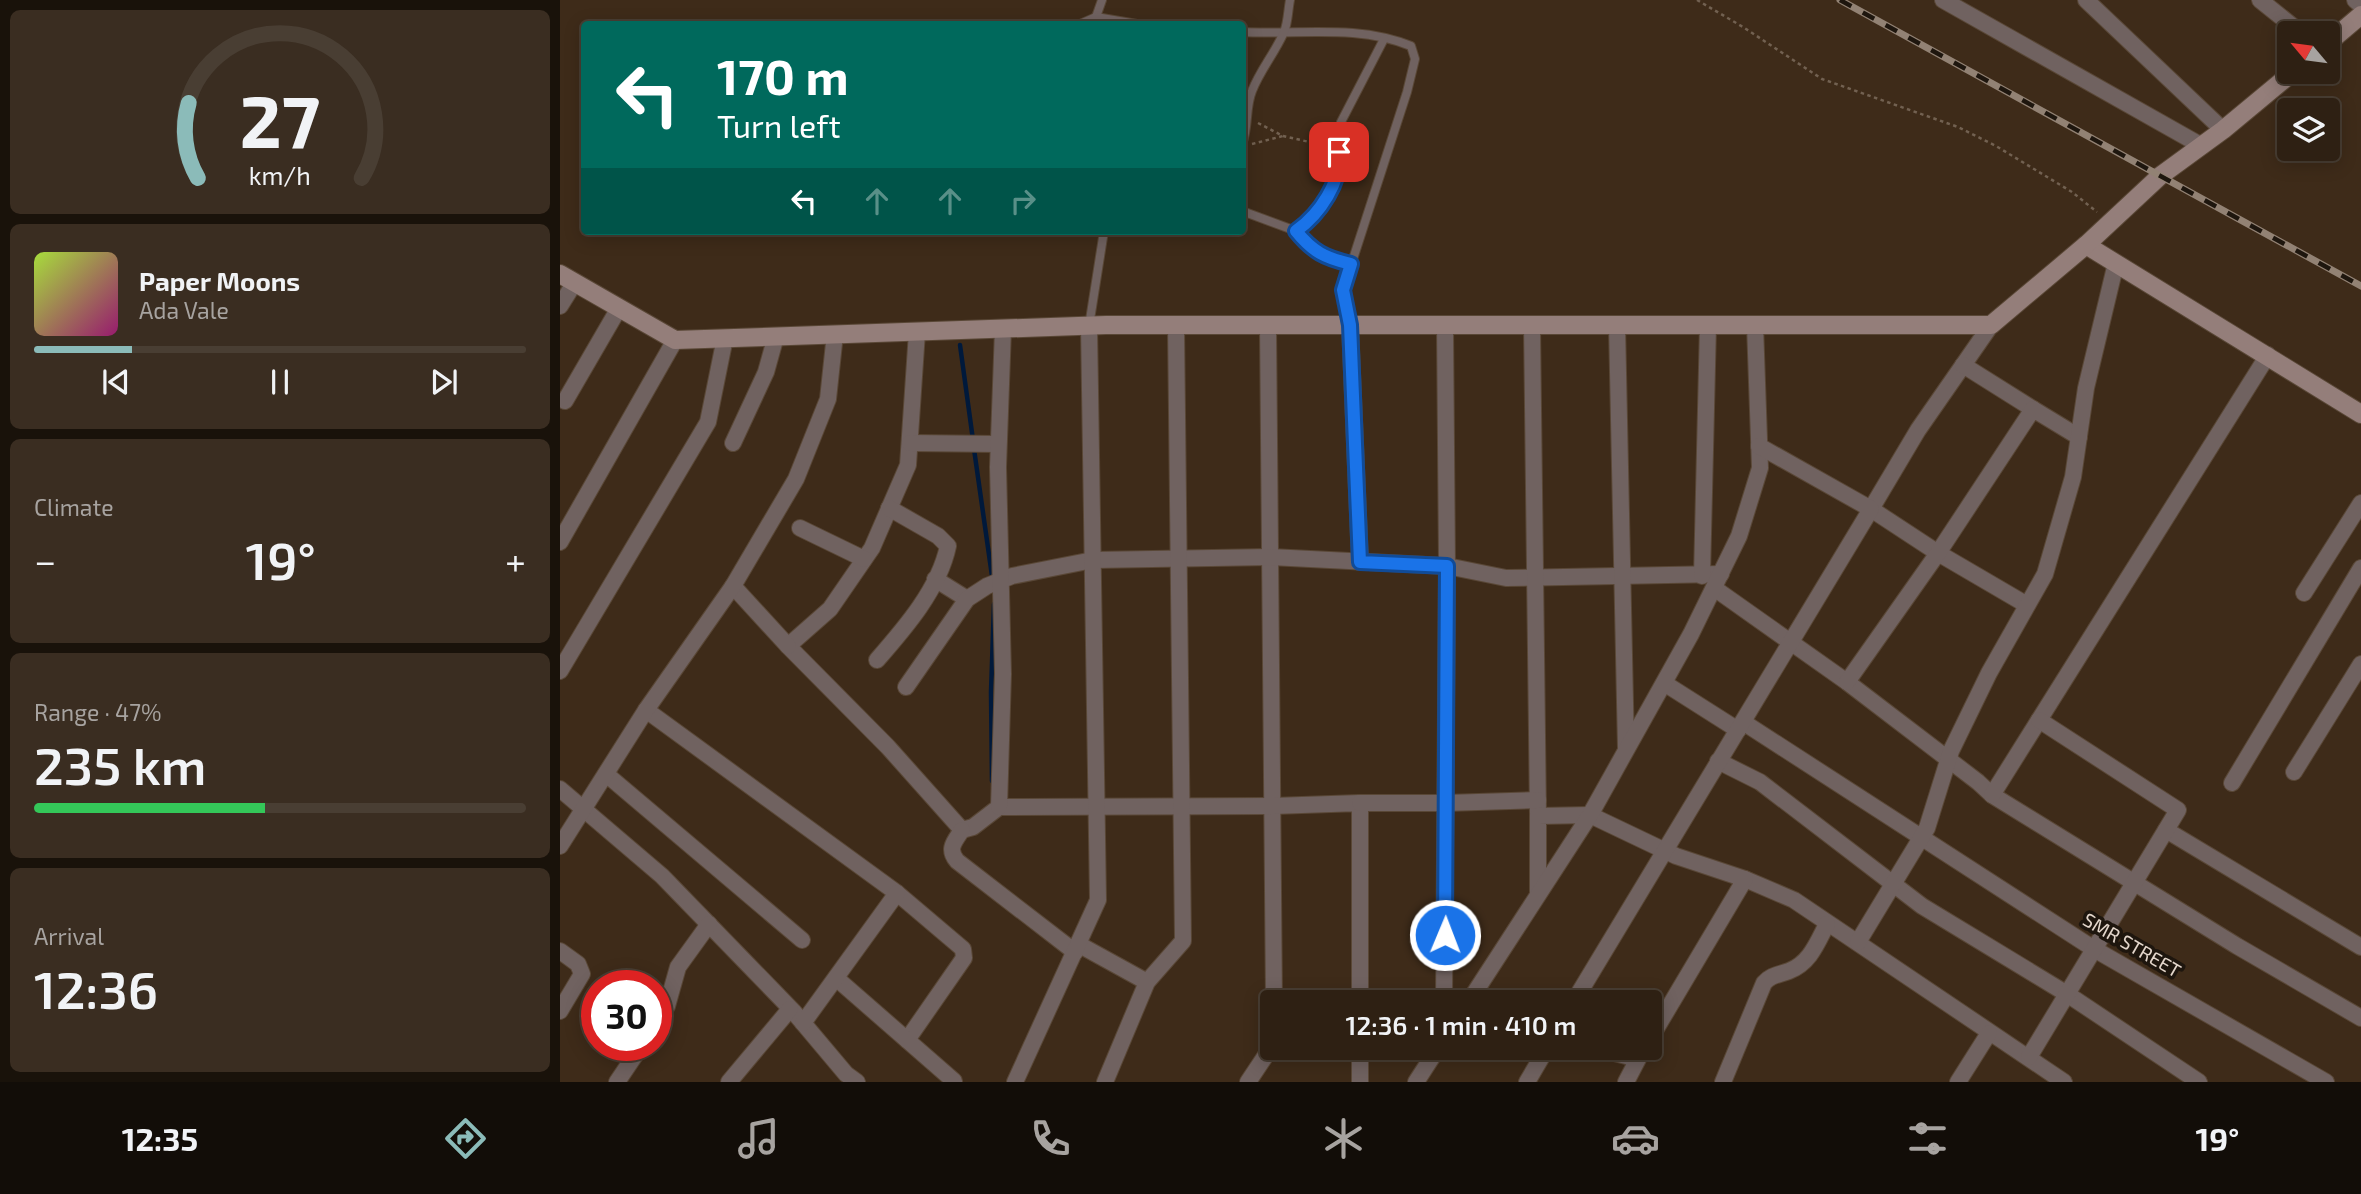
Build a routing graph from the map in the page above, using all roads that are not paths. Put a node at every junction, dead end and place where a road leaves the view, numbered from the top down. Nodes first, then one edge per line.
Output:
1 (1102, 0) edge
2 (1290, 0) edge
3 (1942, 0) edge
4 (2086, 0) edge
5 (2260, 0) edge
6 (2355, 0) edge
7 (2361, 5) edge
8 (2361, 15) edge
9 (1096, 17) junction
10 (1087, 21) edge
11 (1119, 21) edge
12 (2286, 21) edge
13 (1284, 31) junction
14 (1246, 32) edge
15 (2340, 33) edge
16 (1384, 39) junction
17 (2279, 84) edge
18 (2223, 130) junction
19 (1246, 136) edge
20 (2202, 146) junction
21 (1246, 212) edge
22 (1296, 231) junction
23 (1103, 235) edge
24 (2086, 245) junction
25 (2116, 263) junction
26 (1351, 264) junction
27 (568, 278) edge
28 (560, 306) edge
29 (619, 308) junction
30 (1268, 325) junction
31 (1350, 325) junction
32 (1445, 325) junction
33 (1532, 325) junction
34 (1617, 325) junction
35 (1708, 325) junction
36 (1755, 325) junction
37 (1991, 325) junction
38 (1089, 326) junction
39 (1176, 326) junction
40 (1003, 329) junction
41 (917, 332) junction
42 (835, 334) junction
43 (776, 336) junction
44 (725, 338) junction
45 (675, 340) junction
46 (2268, 355) junction
47 (1963, 365) junction
48 (562, 403) edge
49 (2033, 410) junction
50 (2361, 414) edge
51 (2079, 437) junction
52 (733, 443) dead end
53 (910, 443) junction
54 (992, 444) junction
55 (1759, 446) junction
56 (2361, 503) edge
57 (889, 508) junction
58 (1871, 509) junction
59 (800, 528) dead end
60 (560, 541) edge
61 (1938, 553) junction
62 (1271, 558) junction
63 (864, 559) junction
64 (1178, 559) junction
65 (1093, 560) junction
66 (1360, 562) junction
67 (1447, 566) junction
68 (2361, 568) edge
69 (1621, 575) junction
70 (1702, 576) junction
71 (1535, 578) junction
72 (935, 579) junction
73 (1001, 579) junction
74 (1717, 581) junction
75 (733, 586) junction
76 (2304, 593) dead end
77 (967, 598) junction
78 (2027, 605) junction
79 (1791, 642) junction
80 (788, 646) junction
81 (877, 660) dead end
82 (2361, 664) edge
83 (560, 671) edge
84 (1664, 682) junction
85 (1847, 682) junction
86 (906, 687) dead end
87 (646, 710) junction
88 (2039, 720) junction
89 (1740, 726) junction
90 (1626, 750) junction
91 (1949, 760) junction
92 (1718, 761) junction
93 (2294, 772) dead end
94 (606, 774) junction
95 (2232, 783) dead end
96 (560, 789) edge
97 (1992, 795) junction
98 (1360, 803) junction
99 (1446, 803) junction
100 (1181, 806) junction
101 (1273, 806) junction
102 (999, 807) junction
103 (1097, 807) junction
104 (1538, 808) junction
105 (584, 809) junction
106 (1590, 815) junction
107 (962, 830) junction
108 (2166, 830) junction
109 (1921, 838) junction
110 (560, 846) edge
111 (1664, 851) junction
112 (1745, 880) junction
113 (1892, 884) junction
114 (2133, 884) junction
115 (897, 893) junction
116 (1538, 896) junction
117 (1828, 924) junction
118 (709, 925) junction
119 (802, 940) dead end
120 (1857, 942) junction
121 (2361, 947) edge
122 (1076, 948) junction
123 (2094, 949) junction
124 (560, 951) edge
125 (836, 978) junction
126 (1147, 982) junction
127 (672, 988) edge
128 (1274, 990) edge
129 (1360, 990) edge
130 (1444, 990) edge
131 (1477, 990) edge
132 (1581, 990) edge
133 (2067, 994) junction
134 (790, 1009) junction
135 (560, 1011) edge
136 (2361, 1018) edge
137 (1662, 1019) edge
138 (803, 1023) junction
139 (1989, 1033) junction
140 (907, 1040) junction
141 (2029, 1057) junction
142 (1263, 1060) edge
143 (1360, 1060) edge
144 (1430, 1060) edge
145 (1540, 1060) edge
146 (1639, 1060) edge
147 (631, 1061) edge
148 (837, 1076) edge
149 (954, 1080) edge
150 (617, 1082) edge
151 (729, 1082) edge
152 (857, 1082) edge
153 (1015, 1082) edge
154 (1105, 1082) edge
155 (1248, 1082) edge
156 (1360, 1082) edge
157 (1416, 1082) edge
158 (1527, 1082) edge
159 (1626, 1082) edge
160 (1723, 1082) edge
161 (1958, 1082) edge
162 (2064, 1082) edge
163 (2199, 1082) edge
164 (2326, 1082) edge

1 - 9 lane
2 - 13 lane
3 - 20 street
4 - 18 street
5 - 12 street
6 - 7 street
8 - 15 main road
9 - 10 lane
9 - 11 lane
13 - 14 lane
13 - 16 lane
13 - 19 lane
16 - 22 lane
16 - 26 lane
17 - 18 main road
18 - 20 main road
20 - 24 main road
21 - 22 lane
22 - 26 lane
23 - 38 lane
24 - 25 main road
24 - 37 main road
25 - 46 main road
25 - 51 street
26 - 31 lane
27 - 28 street
27 - 29 main road
29 - 45 main road
29 - 48 street
30 - 31 main road
30 - 39 main road
30 - 62 street
31 - 32 main road
31 - 66 street
32 - 33 main road
32 - 67 street
33 - 34 main road
33 - 71 street
34 - 35 main road
34 - 69 street
35 - 36 main road
35 - 70 street
36 - 37 main road
36 - 55 street
37 - 47 street
38 - 39 main road
38 - 40 main road
38 - 65 street
39 - 64 street
40 - 41 main road
40 - 54 street
41 - 42 main road
41 - 53 street
42 - 43 main road
42 - 75 street
43 - 44 main road
43 - 52 street
44 - 45 main road
44 - 83 street
45 - 60 street
46 - 50 main road
46 - 88 street
47 - 49 street
47 - 58 street
49 - 51 street
49 - 61 street
51 - 78 street
53 - 54 street
53 - 57 street
54 - 73 street
55 - 58 street
55 - 74 street
56 - 76 street
57 - 63 street
57 - 72 street
58 - 61 street
58 - 79 street
59 - 63 street
61 - 78 street
61 - 85 street
62 - 64 street
62 - 66 street
62 - 101 street
63 - 80 street
64 - 65 street
64 - 100 street
65 - 73 street
65 - 103 street
66 - 67 street
67 - 71 street
67 - 99 street
68 - 95 street
69 - 70 street
69 - 71 street
69 - 90 street
70 - 74 street
71 - 104 street
72 - 77 street
72 - 81 street
73 - 77 street
73 - 102 street
74 - 79 street
74 - 84 street
75 - 80 street
75 - 87 street
77 - 86 street
78 - 91 street
79 - 85 street
79 - 89 street
80 - 107 street
82 - 93 street
84 - 89 street, SMR STREET
84 - 90 street
85 - 91 street
87 - 94 street
87 - 115 street
88 - 97 street
88 - 108 street
89 - 92 street
89 - 109 street, SMR STREET
90 - 106 street
91 - 97 street
91 - 109 street
92 - 111 street
92 - 113 street
94 - 105 street
94 - 119 street
96 - 105 street
97 - 114 street
98 - 99 street
98 - 101 street
98 - 129 street
99 - 104 street
99 - 130 street
100 - 101 street
100 - 103 street
100 - 126 street
101 - 128 street
102 - 103 street
102 - 107 street
103 - 122 street
104 - 106 street
104 - 116 street
105 - 110 street
105 - 118 street
106 - 111 street
106 - 116 street
107 - 122 street
108 - 114 street
108 - 121 street
109 - 113 street
109 - 123 street, SMR STREET
111 - 112 street
111 - 132 street
112 - 117 street
112 - 137 street
113 - 120 street
113 - 133 street
114 - 123 street
114 - 136 street
115 - 125 street
115 - 140 street
116 - 131 street
117 - 120 street
117 - 160 street
118 - 127 street
118 - 134 street
120 - 139 street
122 - 126 street
122 - 153 street
123 - 133 street
123 - 164 street, SMR STREET
124 - 135 street
125 - 138 street
125 - 140 street
126 - 154 street
133 - 141 street
133 - 163 street
134 - 138 street
134 - 151 street
138 - 148 street
139 - 141 street
139 - 161 street
140 - 149 street
141 - 162 street
142 - 155 street
143 - 156 street
144 - 157 street
145 - 158 street
146 - 159 street
147 - 150 street
148 - 152 street

